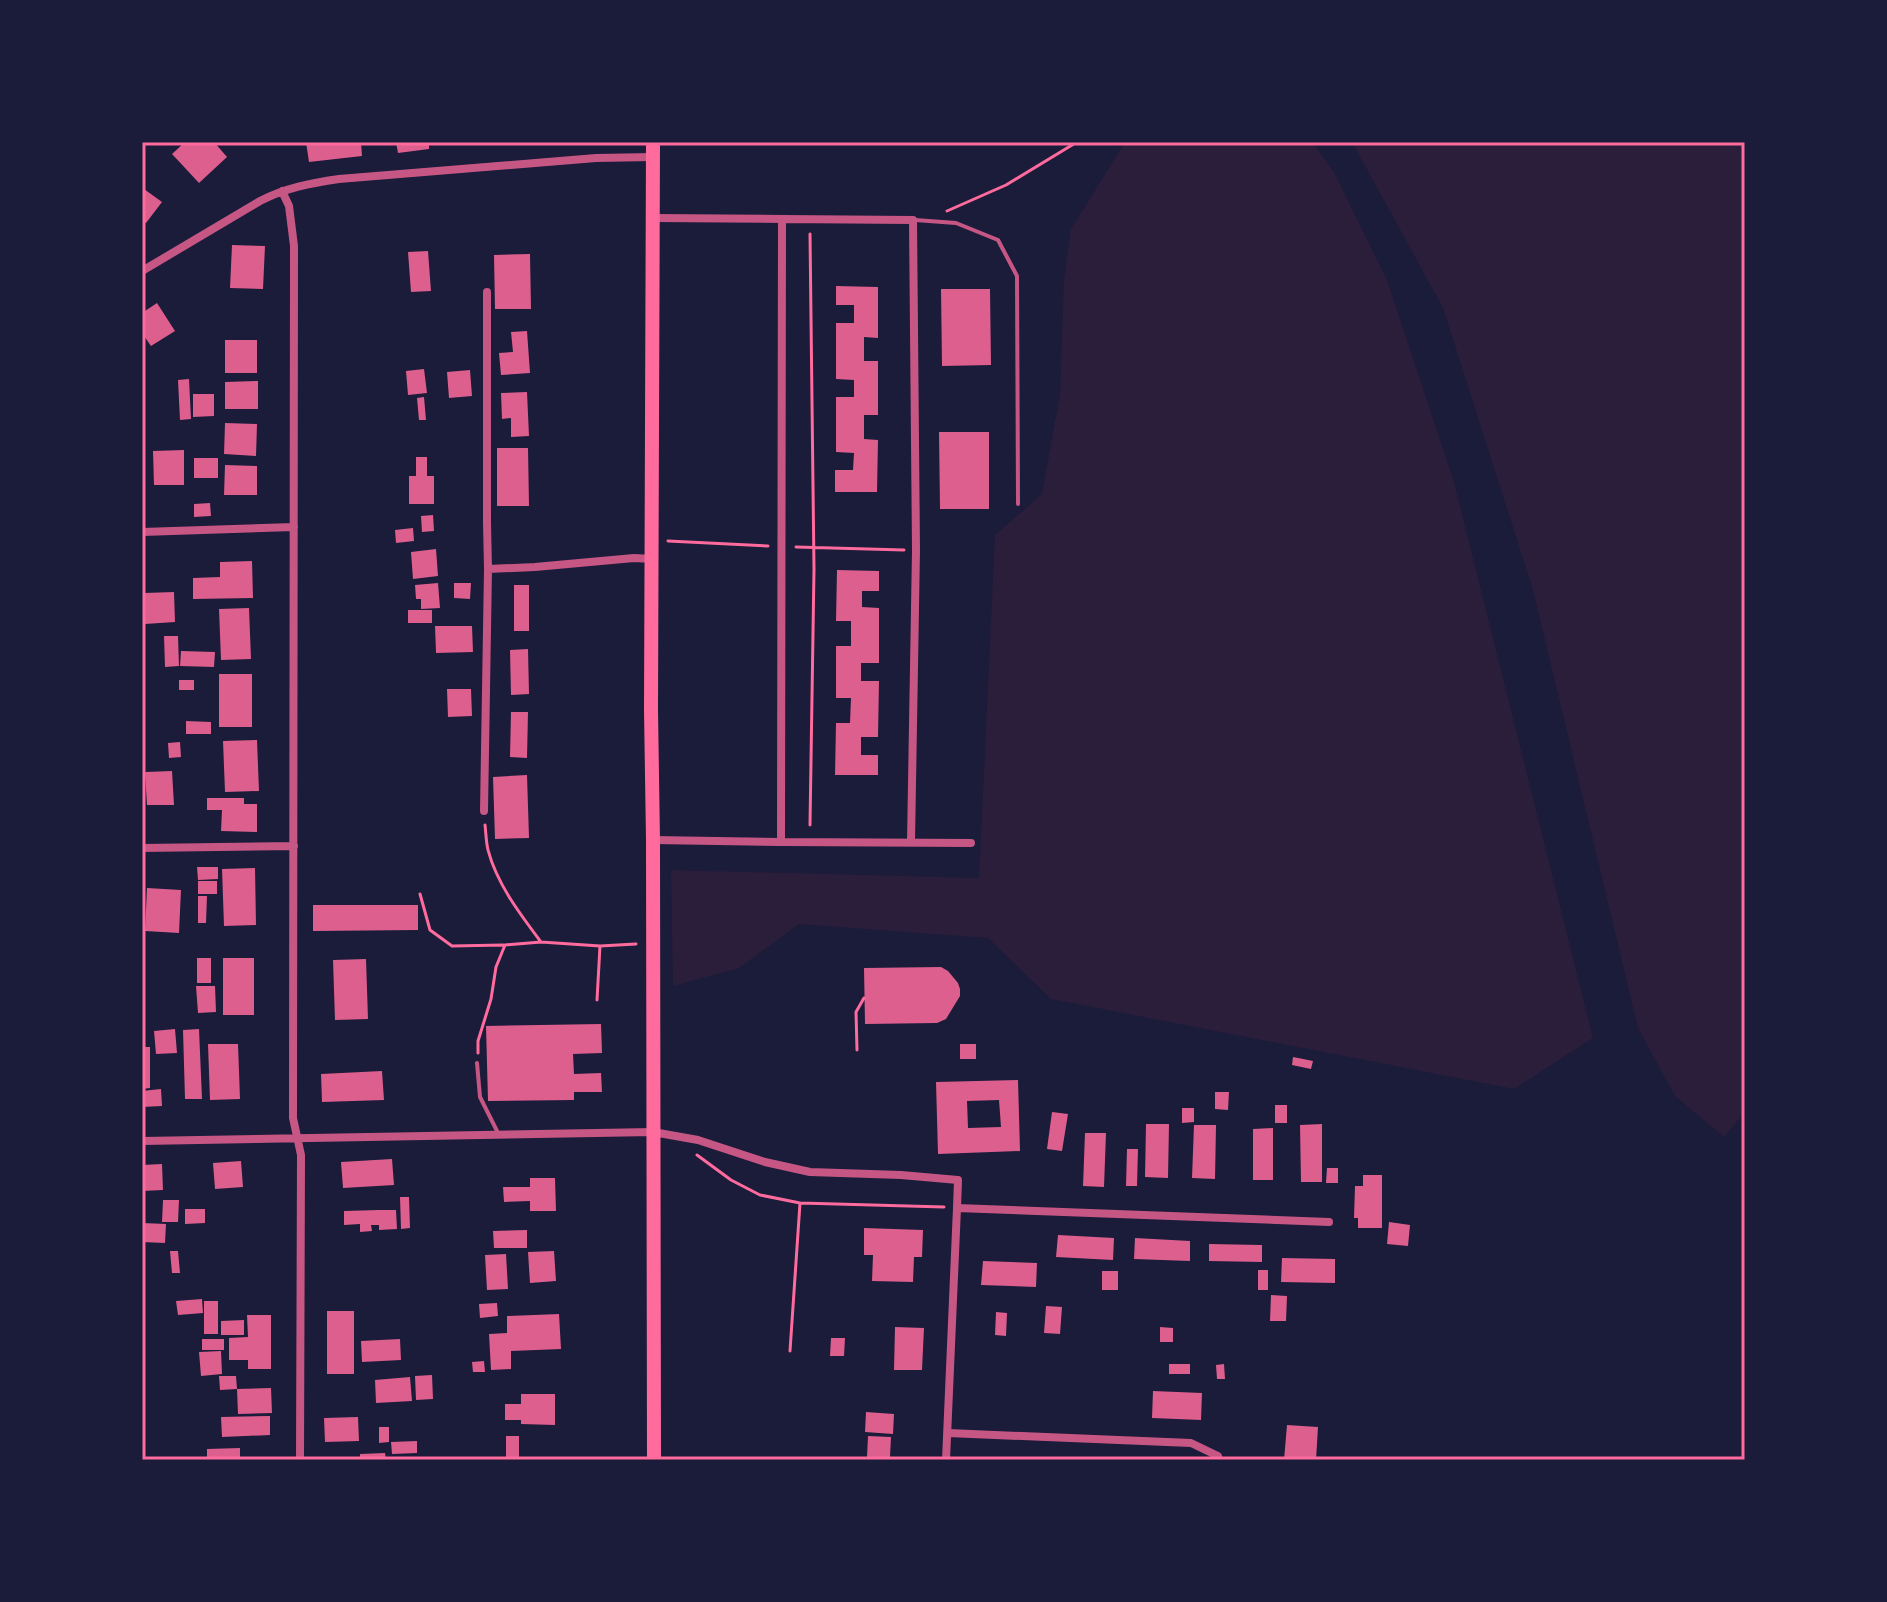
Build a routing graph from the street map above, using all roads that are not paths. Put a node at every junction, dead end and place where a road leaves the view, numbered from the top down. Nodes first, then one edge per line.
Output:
1 (653, 150) edge
2 (282, 191) junction
3 (653, 218) junction
4 (782, 219) junction
5 (913, 220) junction
6 (142, 271) edge
7 (487, 292) dead end
8 (1018, 504) dead end
9 (294, 527) junction
10 (142, 532) edge
11 (653, 559) junction
12 (488, 569) junction
13 (484, 811) road end
14 (653, 840) junction
15 (781, 842) junction
16 (911, 842) junction
17 (971, 843) dead end
18 (294, 846) junction
19 (142, 848) edge
20 (477, 1063) road end
21 (653, 1132) junction
22 (498, 1134) junction
23 (297, 1138) junction
24 (142, 1141) edge
25 (957, 1208) junction
26 (1329, 1222) dead end
27 (948, 1433) junction
28 (300, 1460) edge
29 (654, 1460) edge
30 (946, 1460) edge
31 (1219, 1460) edge

1 - 2 street
1 - 3 main road
2 - 6 street
2 - 9 street
3 - 4 street
3 - 11 main road
4 - 5 street
4 - 15 street
5 - 8 lane
5 - 16 street
7 - 12 street
9 - 10 street
9 - 18 street
11 - 12 street
11 - 14 main road
12 - 13 street
14 - 15 street
14 - 21 main road
15 - 16 street
16 - 17 street
18 - 19 street
18 - 23 street
20 - 22 lane
21 - 22 street
21 - 25 street
21 - 29 main road
22 - 23 street
23 - 24 street
23 - 28 street
25 - 26 street
25 - 27 street
27 - 30 street
27 - 31 street

